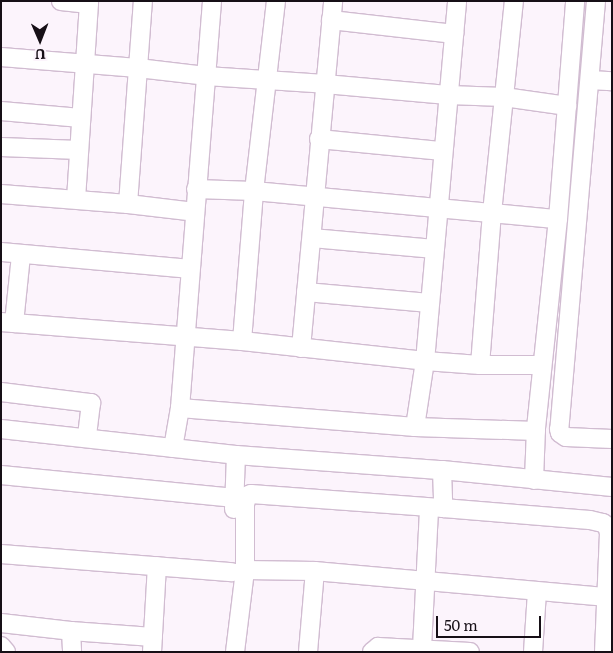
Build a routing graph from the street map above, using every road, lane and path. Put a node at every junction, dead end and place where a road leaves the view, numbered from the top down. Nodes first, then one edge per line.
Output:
1 (61, 1) edge
2 (143, 1) edge
3 (212, 1) edge
4 (276, 1) edge
5 (333, 1) edge
6 (457, 1) edge
7 (514, 1) edge
8 (575, 1) edge
9 (596, 1) edge
10 (89, 2) edge
11 (331, 20) junction
12 (454, 34) junction
13 (1, 57) edge
14 (85, 64) junction
15 (138, 68) junction
16 (206, 76) junction
17 (266, 80) junction
18 (590, 80) junction
19 (612, 81) edge
20 (326, 84) junction
21 (448, 95) junction
22 (504, 97) junction
23 (566, 106) junction
24 (1, 111) edge
25 (81, 118) junction
26 (320, 140) junction
27 (1, 147) edge
28 (79, 150) junction
29 (442, 152) junction
30 (196, 189) junction
31 (254, 191) junction
32 (1, 194) edge
33 (315, 198) junction
34 (76, 199) junction
35 (128, 204) junction
36 (437, 209) junction
37 (195, 212) junction
38 (492, 213) junction
39 (558, 219) junction
40 (312, 238) junction
41 (434, 249) junction
42 (1, 252) edge
43 (21, 255) junction
44 (190, 269) junction
45 (306, 292) junction
46 (430, 303) junction
47 (8, 323) edge
48 (185, 338) junction
49 (242, 341) junction
50 (301, 348) junction
51 (425, 361) junction
52 (480, 365) junction
53 (542, 365) junction
54 (1, 392) edge
55 (180, 408) junction
56 (415, 428) junction
57 (1, 429) edge
58 (536, 431) junction
59 (87, 438) junction
60 (612, 439) edge
61 (173, 448) junction
62 (236, 454) junction
63 (442, 470) junction
64 (1, 475) edge
65 (534, 480) junction
66 (612, 487) edge
67 (235, 498) junction
68 (436, 508) junction
69 (1, 554) edge
70 (157, 566) junction
71 (238, 571) junction
72 (315, 571) junction
73 (424, 580) junction
74 (537, 591) junction
75 (607, 596) junction
76 (1, 623) edge
77 (71, 631) junction
78 (152, 644) edge
79 (1, 646) edge
80 (422, 648) junction
81 (6, 652) edge
82 (72, 652) edge
83 (224, 652) edge
84 (235, 652) edge
85 (308, 652) edge
86 (372, 652) edge
87 (470, 652) edge
88 (533, 652) edge
89 (604, 652) edge

1 - 10 street
2 - 15 street
3 - 16 street
4 - 17 street
5 - 11 street
6 - 12 street
7 - 22 street
8 - 23 street
9 - 18 street
10 - 14 street
11 - 12 street
11 - 20 street
12 - 21 street
13 - 14 street
14 - 15 street
14 - 25 street
15 - 16 street
15 - 35 street
16 - 17 street
16 - 30 street
17 - 20 street
17 - 31 street
18 - 19 street
18 - 60 street
20 - 21 street
20 - 26 street
21 - 22 street
21 - 29 street
22 - 23 street
22 - 38 street
23 - 39 street
24 - 25 street
25 - 28 street
26 - 29 street
26 - 33 street
27 - 28 street
28 - 34 street
29 - 36 street
30 - 31 street
30 - 37 street
31 - 33 street
31 - 49 street
32 - 34 street
33 - 36 street
33 - 40 street
34 - 35 street
35 - 37 street
36 - 38 street
36 - 41 street
37 - 44 street
38 - 39 street
38 - 52 street
39 - 53 street
40 - 41 street
40 - 45 street
41 - 46 street
42 - 43 street
43 - 44 street
43 - 47 street
44 - 48 street
45 - 46 street
45 - 50 street
46 - 51 street
47 - 48 street
48 - 49 street
48 - 55 street
49 - 50 street
50 - 51 street
51 - 52 street
51 - 56 street
52 - 53 street
53 - 58 street
54 - 59 street
55 - 56 street
55 - 61 street
56 - 58 street
57 - 59 street
58 - 65 street
59 - 61 street
61 - 62 street
62 - 63 street
62 - 67 street
63 - 65 street
63 - 68 street
64 - 67 street
65 - 66 street
67 - 71 street
68 - 71 street
68 - 73 street
68 - 75 street
69 - 70 street
70 - 71 street
70 - 78 street
71 - 72 street
71 - 83 street
71 - 84 street
72 - 73 street
72 - 85 street
73 - 74 street
73 - 80 street
74 - 75 street
74 - 88 street
75 - 89 street
76 - 77 street
77 - 78 street
77 - 82 street
79 - 81 street
80 - 86 street
80 - 87 street

